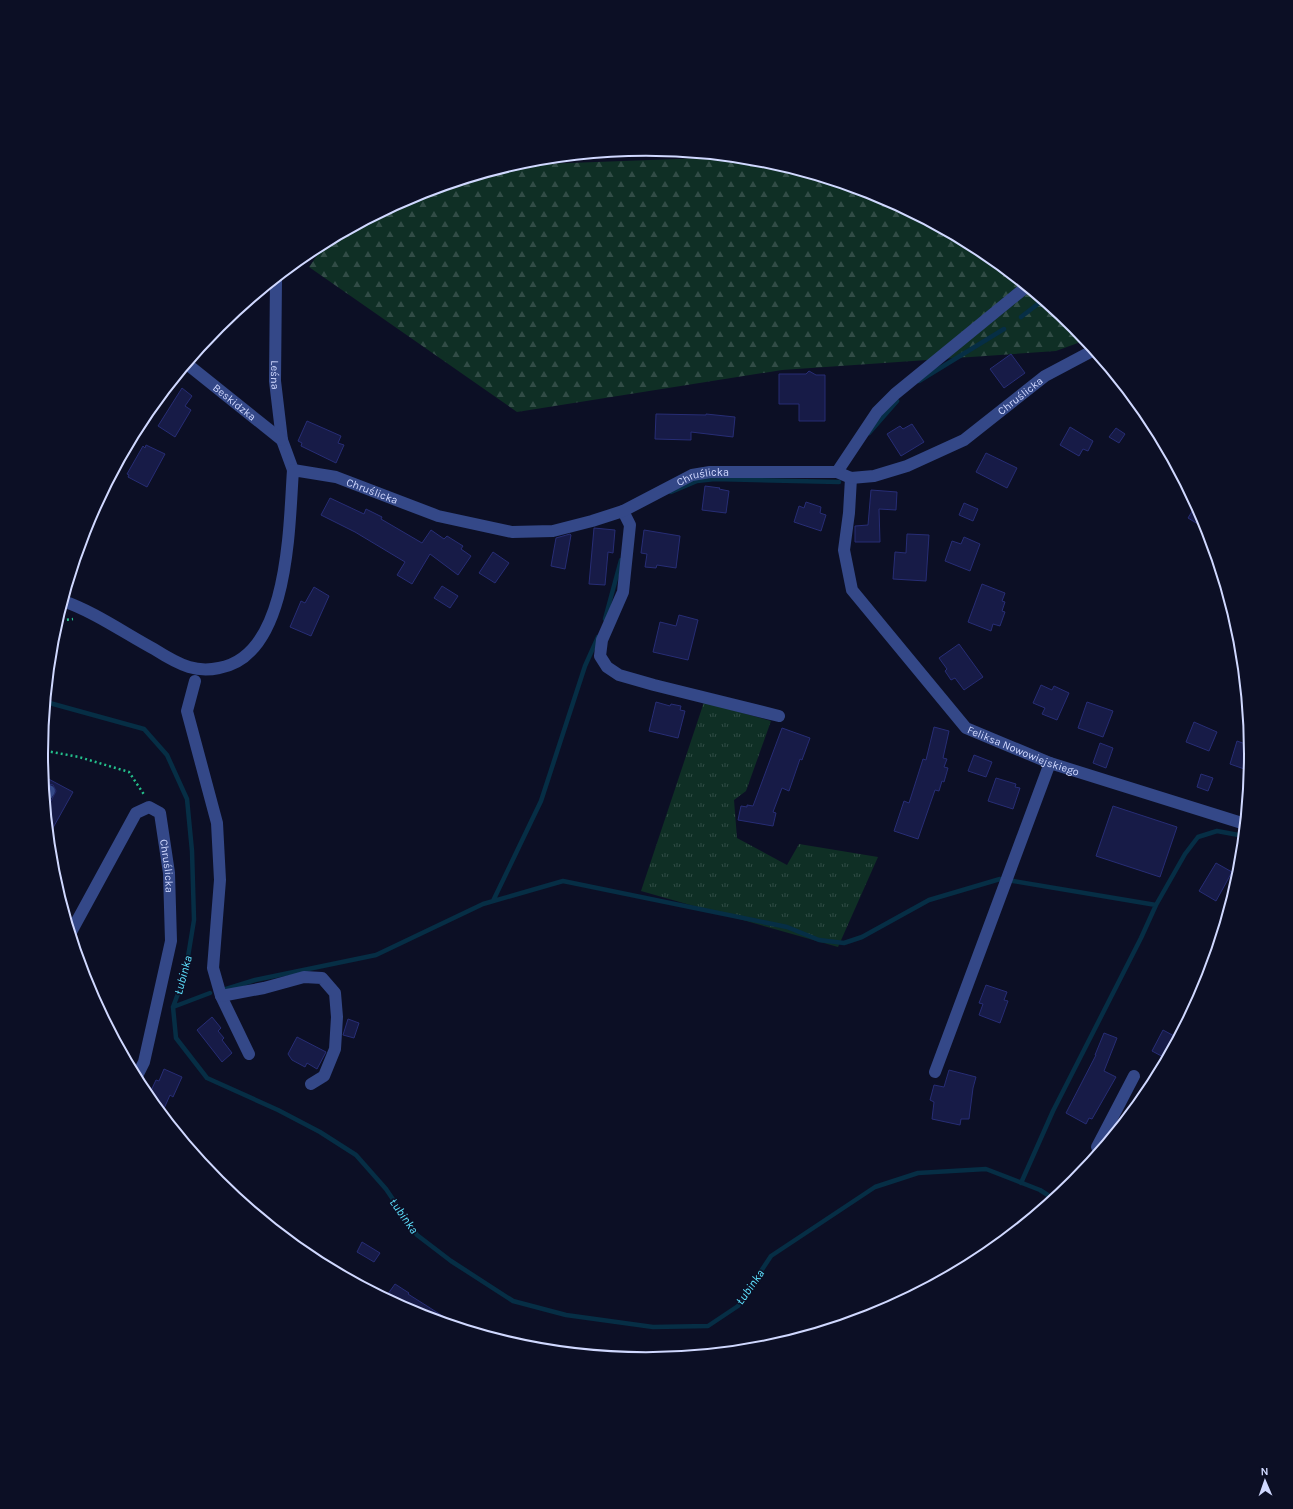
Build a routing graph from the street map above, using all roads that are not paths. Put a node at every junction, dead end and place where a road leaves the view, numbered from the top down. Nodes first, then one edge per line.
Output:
1 (276, 285) edge
2 (1022, 289) edge
3 (1089, 353) edge
4 (191, 367) edge
5 (282, 440) junction
6 (293, 470) junction
7 (837, 472) junction
8 (851, 478) junction
9 (623, 511) junction
10 (67, 603) edge
11 (195, 681) dead end
12 (779, 716) dead end
13 (1050, 763) junction
14 (1241, 823) edge
15 (73, 926) edge
16 (221, 996) junction
17 (249, 1054) dead end
18 (139, 1072) edge
19 (935, 1072) dead end
20 (1134, 1076) dead end
21 (311, 1084) dead end
22 (1098, 1147) edge

1 - 5 street, Leśna
2 - 7 street
3 - 8 street, Chruślicka
4 - 5 street, Beskidzka
5 - 6 street, Leśna
6 - 9 street, Chruślicka
6 - 10 street
7 - 8 street, Chruślicka
7 - 9 street, Chruślicka
8 - 13 street, Feliksa Nowowiejskiego
9 - 12 street
11 - 16 street
13 - 14 street, Feliksa Nowowiejskiego
13 - 19 street
15 - 18 street, Chruślicka
16 - 17 street
16 - 21 street
20 - 22 street

